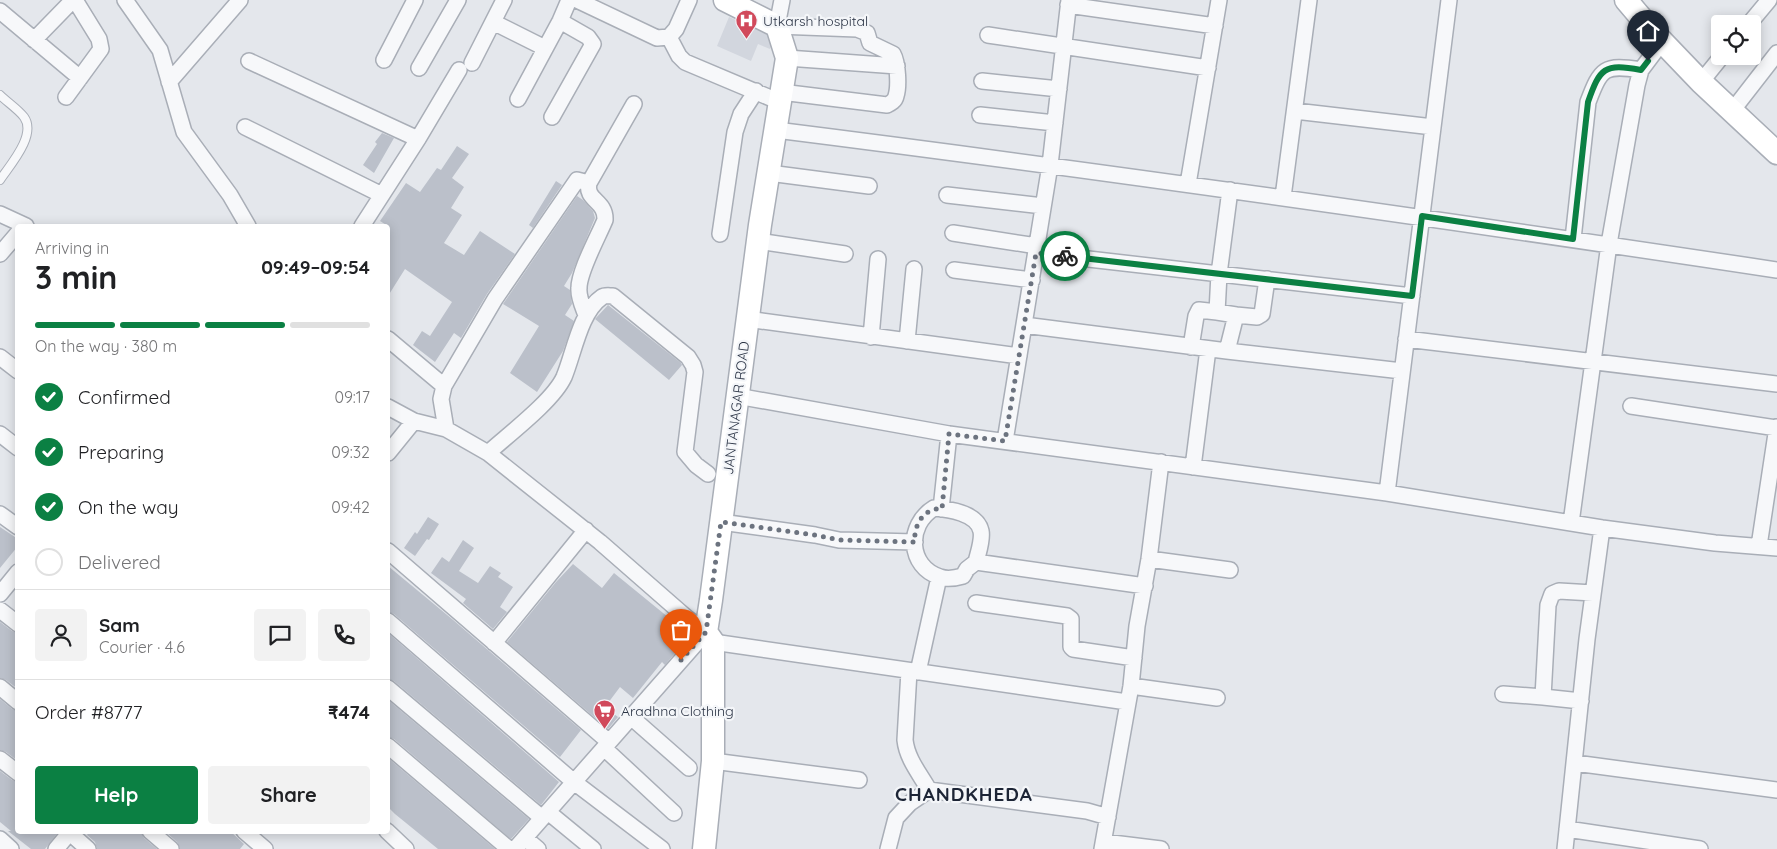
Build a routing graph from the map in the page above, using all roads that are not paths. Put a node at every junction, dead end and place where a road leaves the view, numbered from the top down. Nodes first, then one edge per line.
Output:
1 (74, 0) edge
2 (124, 0) edge
3 (240, 0) edge
4 (415, 0) edge
5 (458, 0) edge
6 (504, 0) edge
7 (570, 0) edge
8 (577, 0) edge
9 (689, 0) edge
10 (782, 0) edge
11 (1219, 0) edge
12 (1309, 0) edge
13 (1448, 0) edge
14 (1626, 0) edge
15 (1769, 0) edge
16 (730, 1) edge
17 (1069, 3) edge
18 (0, 11) edge
19 (1756, 15) edge
20 (560, 21) junction
21 (493, 22) junction
22 (778, 26) junction
23 (1215, 26) junction
24 (988, 35) dead end
25 (669, 36) junction
26 (34, 40) junction
27 (1662, 42) junction
28 (1062, 47) junction
29 (545, 48) junction
30 (1777, 53) edge
31 (787, 58) junction
32 (384, 60) dead end
33 (249, 61) dead end
34 (1715, 65) edge
35 (897, 66) junction
36 (419, 68) dead end
37 (1208, 68) junction
38 (1641, 70) junction
39 (80, 78) junction
40 (982, 81) dead end
41 (169, 82) junction
42 (1701, 82) junction
43 (1059, 89) junction
44 (756, 92) junction
45 (0, 95) edge
46 (66, 97) dead end
47 (781, 97) junction
48 (518, 99) dead end
49 (634, 104) dead end
50 (1295, 111) junction
51 (1732, 111) junction
52 (980, 115) dead end
53 (552, 117) dead end
54 (1055, 123) junction
55 (245, 127) dead end
56 (1433, 127) junction
57 (776, 130) junction
58 (418, 139) junction
59 (1777, 153) edge
60 (1050, 164) junction
61 (769, 173) junction
62 (0, 180) edge
63 (589, 183) junction
64 (1188, 184) junction
65 (869, 186) dead end
66 (1230, 190) junction
67 (382, 195) junction
68 (947, 195) dead end
69 (1284, 197) junction
70 (1043, 206) junction
71 (0, 214) edge
72 (1422, 216) junction
73 (16, 224) edge
74 (247, 224) edge
75 (363, 224) edge
76 (720, 234) dead end
77 (953, 234) dead end
78 (15, 237) edge
79 (1573, 239) junction
80 (758, 241) junction
81 (1609, 244) junction
82 (1036, 250) junction
83 (0, 254) edge
84 (845, 254) dead end
85 (878, 259) dead end
86 (914, 269) dead end
87 (954, 270) dead end
88 (1777, 270) edge
89 (1219, 274) junction
90 (1267, 279) junction
91 (1032, 280) junction
92 (1412, 296) junction
93 (1217, 312) junction
94 (1236, 314) junction
95 (586, 315) junction
96 (747, 319) junction
97 (1024, 325) junction
98 (871, 337) junction
99 (1406, 339) junction
100 (390, 341) edge
101 (907, 342) junction
102 (1191, 347) junction
103 (1208, 349) junction
104 (1228, 352) junction
105 (1019, 356) junction
106 (0, 357) edge
107 (1592, 363) junction
108 (15, 368) edge
109 (1402, 371) junction
110 (1777, 384) edge
111 (444, 386) junction
112 (737, 396) junction
113 (1631, 406) dead end
114 (390, 408) edge
115 (414, 421) junction
116 (1777, 428) edge
117 (446, 429) junction
118 (0, 434) edge
119 (949, 434) junction
120 (1005, 441) junction
121 (15, 446) edge
122 (390, 451) edge
123 (1776, 451) edge
124 (488, 453) junction
125 (1161, 462) junction
126 (1193, 466) junction
127 (708, 474) dead end
128 (1387, 493) junction
129 (942, 509) junction
130 (0, 514) edge
131 (721, 522) junction
132 (1571, 523) junction
133 (15, 525) edge
134 (1602, 528) junction
135 (586, 530) junction
136 (915, 542) junction
137 (1759, 546) junction
138 (1777, 548) edge
139 (390, 553) edge
140 (1149, 559) junction
141 (976, 562) junction
142 (1230, 570) dead end
143 (15, 576) edge
144 (939, 577) junction
145 (1145, 586) junction
146 (1593, 593) junction
147 (0, 594) edge
148 (976, 604) dead end
149 (0, 610) edge
150 (15, 622) edge
151 (390, 622) edge
152 (709, 637) junction
153 (494, 643) junction
154 (1134, 658) junction
155 (914, 672) junction
156 (1131, 686) junction
157 (0, 687) edge
158 (390, 690) edge
159 (1503, 694) dead end
160 (1543, 697) junction
161 (1217, 698) dead end
162 (15, 700) edge
163 (1580, 701) junction
164 (1127, 702) junction
165 (631, 717) junction
166 (606, 745) junction
167 (390, 748) edge
168 (0, 759) edge
169 (713, 761) junction
170 (1574, 763) junction
171 (689, 768) dead end
172 (15, 771) edge
173 (859, 780) dead end
174 (574, 782) junction
175 (929, 790) junction
176 (1777, 790) edge
177 (674, 812) dead end
178 (545, 815) junction
179 (1108, 817) junction
180 (1567, 829) junction
181 (68, 834) edge
182 (72, 834) edge
183 (154, 834) edge
184 (248, 834) edge
185 (390, 834) edge
186 (0, 840) edge
187 (520, 843) edge
188 (1103, 845) edge
189 (11, 849) edge
190 (56, 849) edge
191 (88, 849) edge
192 (171, 849) edge
193 (265, 849) edge
194 (406, 849) edge
195 (509, 849) edge
196 (538, 849) edge
197 (593, 849) edge
198 (662, 849) edge
199 (704, 849) edge
200 (888, 849) edge
201 (1161, 849) edge
202 (1565, 849) edge
203 (1700, 849) edge

1 - 26 street
1 - 39 street
2 - 41 street
3 - 41 street
4 - 32 street
5 - 36 street
6 - 21 street
7 - 20 street
8 - 25 street
9 - 25 street
10 - 22 street
11 - 23 street
12 - 50 street
13 - 56 street
14 - 27 street
15 - 19 street
16 - 22 street
17 - 23 street
17 - 28 street
18 - 26 street
20 - 29 street
20 - 53 street
21 - 29 street
21 - 58 street
22 - 31 street, JANTANAGAR ROAD
22 - 35 street
23 - 37 street
24 - 28 street
25 - 44 street
26 - 39 street
27 - 38 street
27 - 42 street
28 - 37 street
28 - 43 street
29 - 48 street
30 - 51 street
31 - 35 street
31 - 47 street, JANTANAGAR ROAD
33 - 58 street
34 - 42 street
35 - 47 street
37 - 64 street
38 - 79 street
38 - 81 street
39 - 46 street
40 - 43 street
41 - 74 street
42 - 51 street
43 - 54 street
44 - 47 street
44 - 76 street
45 - 62 lane
47 - 57 street, JANTANAGAR ROAD
49 - 63 street
50 - 56 street
50 - 69 street
51 - 59 street
52 - 54 street
54 - 60 street
55 - 67 street
56 - 72 street
57 - 60 street
57 - 61 street, JANTANAGAR ROAD
58 - 67 street
60 - 64 street
60 - 70 street
61 - 65 street
61 - 80 street, JANTANAGAR ROAD
63 - 95 street
63 - 111 street
64 - 66 street
66 - 69 street
66 - 89 street
67 - 75 street
68 - 70 street
69 - 72 street
70 - 82 street
71 - 73 street
72 - 79 street
72 - 92 street
77 - 82 street
78 - 83 street
79 - 81 street
80 - 84 street
80 - 96 street, JANTANAGAR ROAD
81 - 88 street
81 - 107 street
82 - 89 street
82 - 91 street
85 - 98 street
86 - 101 street
87 - 91 street
89 - 90 street
89 - 93 street
90 - 92 street
90 - 94 street
91 - 97 street
92 - 99 street
93 - 94 street
93 - 102 street
94 - 104 street
95 - 124 street
95 - 127 street
96 - 98 street
96 - 112 street, JANTANAGAR ROAD
97 - 102 street
97 - 105 street
98 - 101 street
99 - 107 street
99 - 109 street
100 - 111 street
101 - 105 street
102 - 103 street
103 - 104 street
103 - 126 street
104 - 109 street
105 - 120 street
106 - 108 street
107 - 110 street
107 - 132 street
109 - 128 street
111 - 117 street
112 - 119 street
112 - 131 street, JANTANAGAR ROAD
113 - 116 street
114 - 115 street
115 - 117 street
115 - 122 street
116 - 123 street
117 - 124 street
118 - 121 street
119 - 120 street
119 - 129 street
120 - 125 street
123 - 137 street
124 - 135 street
125 - 126 street
125 - 140 street
126 - 128 street
128 - 132 street
129 - 136 street
129 - 141 street
130 - 133 street
131 - 136 street
131 - 152 street, JANTANAGAR ROAD
132 - 134 street
134 - 137 street
134 - 146 street
135 - 152 street
135 - 153 street
136 - 144 street
137 - 138 street
139 - 153 street
140 - 142 street
140 - 145 street
141 - 144 street
141 - 145 street
143 - 147 street
144 - 155 street
145 - 154 street
146 - 160 street
146 - 163 street
148 - 154 street
149 - 150 street
151 - 174 street
152 - 155 street
152 - 165 street
152 - 169 street, JANTANAGAR ROAD
153 - 166 street
154 - 156 street
155 - 164 street
155 - 175 street
156 - 161 street
156 - 164 street
157 - 162 street
158 - 178 street
159 - 160 street
160 - 163 street
163 - 170 street
164 - 179 street
165 - 166 street
165 - 171 street
166 - 174 street
166 - 177 street
167 - 195 street
168 - 172 street
169 - 173 street
169 - 199 street, JANTANAGAR ROAD
170 - 176 street
170 - 180 street
174 - 178 street
174 - 198 street
175 - 179 street
175 - 200 street
178 - 187 street
178 - 197 street
179 - 188 street
180 - 202 street
180 - 203 street
181 - 190 street
182 - 191 street
183 - 192 street
184 - 193 street
185 - 194 street
186 - 189 street
187 - 196 street
188 - 201 street

